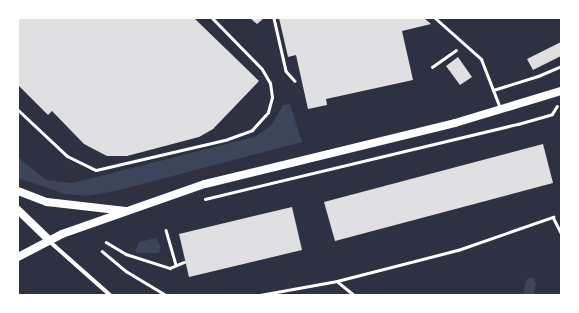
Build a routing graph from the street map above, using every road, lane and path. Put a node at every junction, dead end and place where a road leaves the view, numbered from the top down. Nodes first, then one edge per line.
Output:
1 (212, 18) edge
2 (274, 18) edge
3 (435, 18) edge
4 (464, 44) junction
5 (561, 66) edge
6 (432, 67) dead end
7 (295, 81) dead end
8 (493, 90) junction
9 (561, 91) edge
10 (558, 104) dead end
11 (18, 110) edge
12 (501, 111) junction
13 (18, 191) edge
14 (200, 200) dead end
15 (18, 210) edge
16 (125, 212) junction
17 (166, 230) dead end
18 (561, 233) edge
19 (49, 240) junction
20 (106, 242) dead end
21 (102, 251) dead end
22 (18, 257) edge
23 (184, 262) dead end
24 (176, 265) junction
25 (337, 281) junction
26 (347, 290) junction
27 (110, 295) edge
28 (166, 295) edge
29 (260, 295) edge
30 (348, 295) edge
31 (354, 295) edge

1 - 11 lane
2 - 7 path
3 - 4 lane
4 - 6 path
4 - 8 lane
5 - 8 lane
8 - 12 lane
9 - 12 main road
10 - 14 path
12 - 16 main road
13 - 16 main road
15 - 19 main road
16 - 19 main road
17 - 24 path
18 - 25 path
19 - 22 main road
19 - 27 street
20 - 24 path
21 - 28 path
23 - 24 path
25 - 26 path
25 - 29 path
26 - 30 path
26 - 31 path

